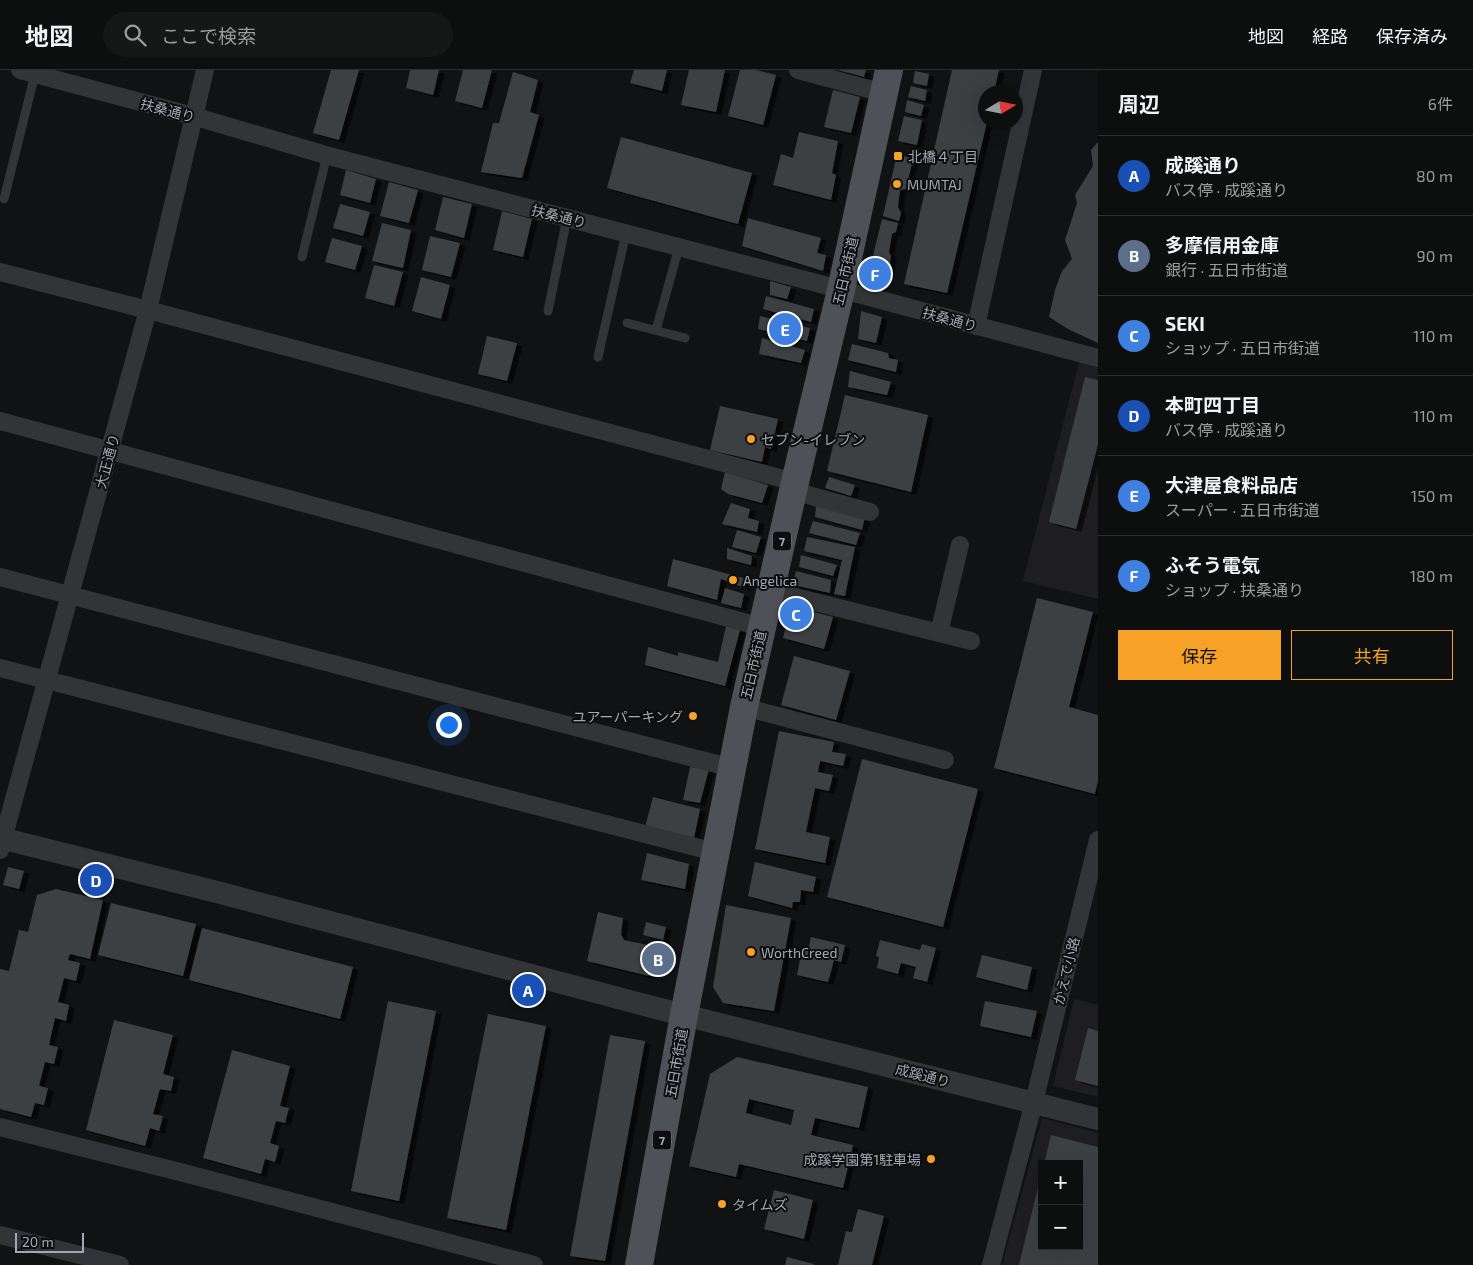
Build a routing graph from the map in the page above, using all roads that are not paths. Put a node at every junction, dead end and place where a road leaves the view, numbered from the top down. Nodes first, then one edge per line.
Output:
1 (205, 70) edge
2 (798, 70) edge
3 (1033, 70) edge
4 (27, 72) edge
5 (886, 81) edge
6 (194, 116) junction
7 (327, 155) junction
8 (4, 199) dead end
9 (568, 218) junction
10 (626, 233) junction
11 (679, 247) junction
12 (302, 257) dead end
13 (0, 272) edge
14 (841, 290) junction
15 (148, 310) junction
16 (548, 311) dead end
17 (627, 323) dead end
18 (976, 326) junction
19 (656, 330) junction
20 (685, 338) dead end
21 (598, 357) dead end
22 (1098, 358) edge
23 (0, 421) edge
24 (110, 450) junction
25 (794, 486) junction
26 (870, 512) dead end
27 (960, 546) dead end
28 (0, 577) edge
29 (771, 591) junction
30 (70, 595) junction
31 (762, 628) junction
32 (939, 633) junction
33 (971, 641) dead end
34 (0, 668) edge
35 (46, 680) junction
36 (744, 707) junction
37 (945, 760) dead end
38 (732, 768) junction
39 (1098, 840) edge
40 (1, 842) edge
41 (715, 852) junction
42 (684, 1015) junction
43 (1034, 1102) junction
44 (1098, 1119) edge
45 (0, 1127) edge
46 (0, 1234) edge
47 (120, 1265) edge
48 (534, 1265) edge
49 (638, 1265) edge
50 (991, 1265) edge

1 - 6 street, 大正通り
2 - 5 street
3 - 18 street
4 - 6 street, 扶桑通り
4 - 8 lane
5 - 14 main road, 五日市街道 / 7
6 - 7 street, 扶桑通り
6 - 15 street, 大正通り
7 - 9 street, 扶桑通り
7 - 12 lane
9 - 10 street, 扶桑通り
9 - 16 lane
10 - 11 street, 扶桑通り
10 - 21 lane
11 - 14 street, 扶桑通り
11 - 19 lane
13 - 15 street
14 - 18 street, 扶桑通り
14 - 25 main road, 五日市街道 / 7
15 - 24 street, 大正通り
15 - 25 street
17 - 19 lane
18 - 22 street, 扶桑通り
19 - 20 lane
23 - 24 street
24 - 30 street, 大正通り
24 - 31 street
25 - 26 street
25 - 29 main road, 五日市街道 / 7
27 - 32 street
28 - 30 street
29 - 31 main road, 五日市街道 / 7
29 - 32 street
30 - 35 street, 大正通り
30 - 38 street
31 - 36 main road, 五日市街道 / 7
32 - 33 street
34 - 35 street
35 - 40 street, 大正通り
35 - 41 street
36 - 37 street
36 - 38 main road, 五日市街道 / 7
38 - 41 main road, 五日市街道 / 7
39 - 43 street, かえで小路
40 - 42 street, 成蹊通り
41 - 42 main road, 五日市街道 / 7
42 - 43 street, 成蹊通り
42 - 49 main road, 五日市街道 / 7
43 - 44 street, 成蹊通り
43 - 50 street, かえで小路
45 - 48 street
46 - 47 street

